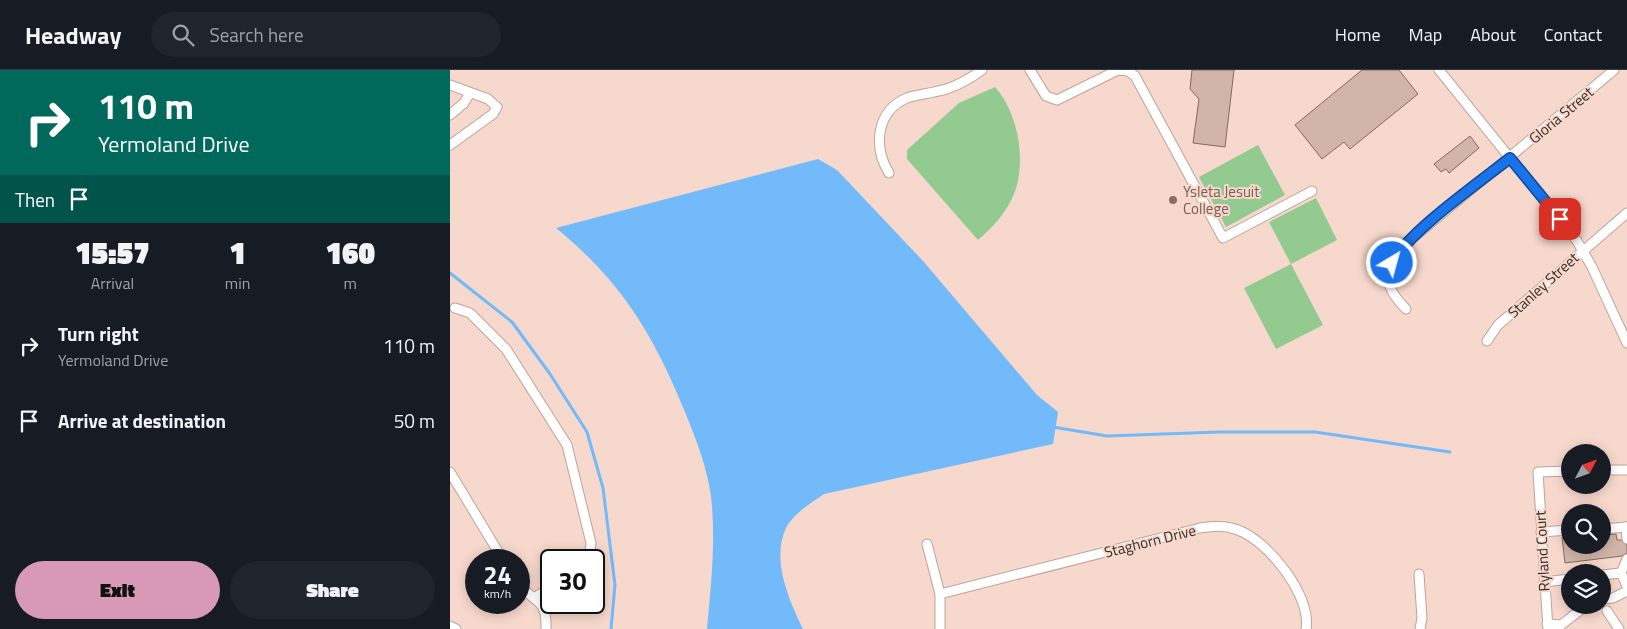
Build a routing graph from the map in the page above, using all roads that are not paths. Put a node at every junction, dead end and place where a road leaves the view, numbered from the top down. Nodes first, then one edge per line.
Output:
1 (982, 70) edge
2 (1030, 70) edge
3 (1118, 70) edge
4 (1439, 70) edge
5 (1614, 70) edge
6 (450, 85) edge
7 (470, 93) junction
8 (450, 115) edge
9 (450, 145) edge
10 (1510, 158) junction
11 (888, 173) dead end
12 (1312, 192) dead end
13 (1627, 213) edge
14 (1583, 250) junction
15 (455, 308) dead end
16 (1406, 309) dead end
17 (1487, 341) dead end
18 (1627, 344) edge
19 (1611, 470) edge
20 (1627, 470) edge
21 (1561, 471) edge
22 (450, 472) edge
23 (1627, 527) edge
24 (1611, 528) edge
25 (1561, 531) edge
26 (1541, 532) junction
27 (1627, 539) edge
28 (927, 544) dead end
29 (496, 549) edge
30 (590, 549) edge
31 (1627, 560) edge
32 (1621, 573) junction
33 (1419, 574) dead end
34 (1611, 574) edge
35 (1561, 580) edge
36 (1544, 582) junction
37 (1627, 586) edge
38 (1627, 591) edge
39 (530, 594) edge
40 (540, 594) edge
41 (940, 594) junction
42 (1611, 596) edge
43 (534, 598) junction
44 (1575, 614) edge
45 (1609, 614) edge
46 (450, 626) edge
47 (1548, 627) edge
48 (456, 629) edge
49 (546, 629) edge
50 (940, 629) edge
51 (1306, 629) edge
52 (1420, 629) edge
53 (1619, 629) edge

1 - 11 street
2 - 3 street
3 - 12 street
4 - 10 street
5 - 10 street, Gloria Street
6 - 7 street
7 - 8 street
7 - 9 street
10 - 14 street
10 - 16 street, Gloria Street
13 - 14 street, Stanley Street
14 - 17 street, Stanley Street
14 - 18 street
15 - 30 street
19 - 20 street
21 - 26 street, Ryland Court
22 - 29 street
23 - 24 street
23 - 27 street
25 - 26 street
26 - 36 street, Ryland Court
28 - 41 street
31 - 32 street
32 - 34 street
32 - 37 street
33 - 52 street
35 - 36 street
36 - 47 street, Ryland Court
38 - 42 street
39 - 43 street
40 - 43 street
41 - 50 street
41 - 51 street, Staghorn Drive
43 - 49 street
44 - 47 street
45 - 53 street
46 - 48 street

